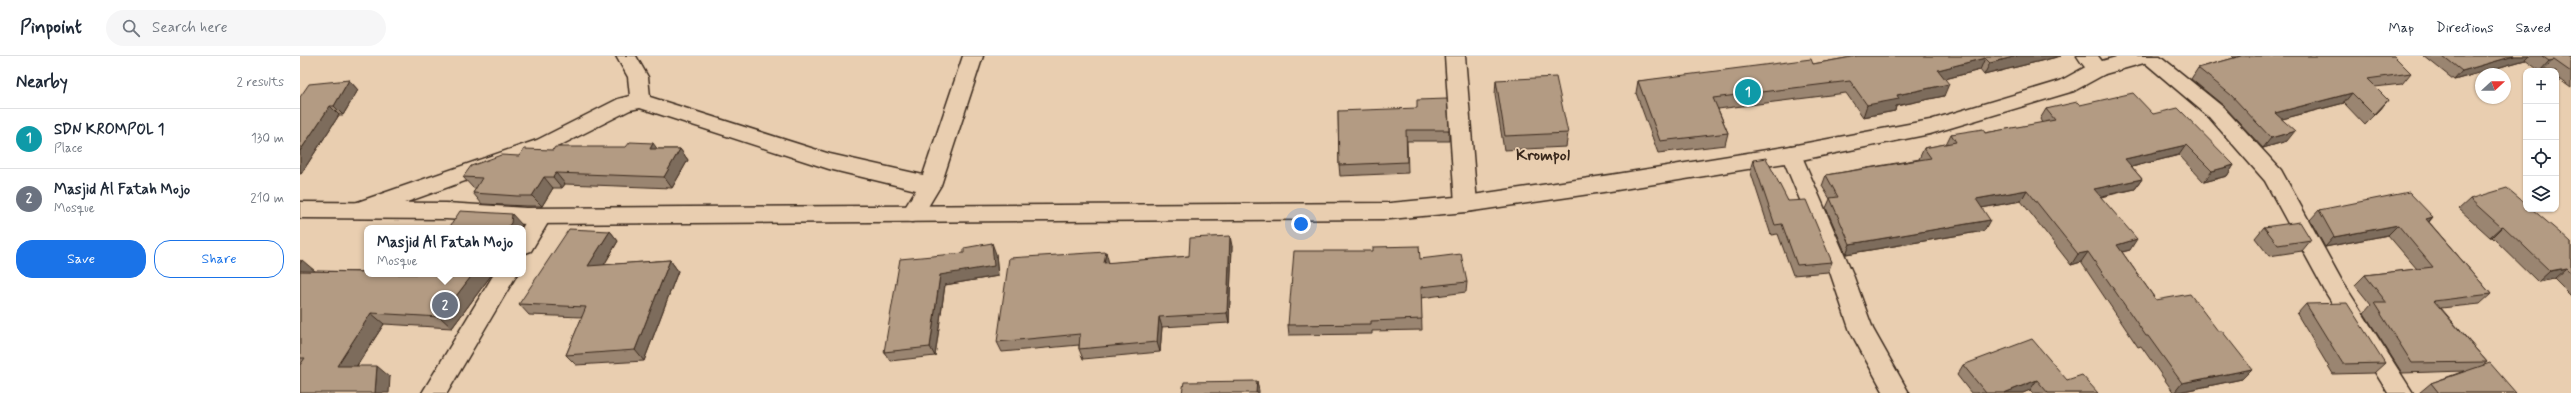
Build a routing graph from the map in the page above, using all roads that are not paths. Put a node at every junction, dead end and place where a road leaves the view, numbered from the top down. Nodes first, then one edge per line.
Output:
1 (626, 56) edge
2 (973, 56) edge
3 (1455, 56) edge
4 (2144, 56) edge
5 (2147, 56) edge
6 (2092, 62) edge
7 (640, 101) junction
8 (1791, 154) junction
9 (930, 185) junction
10 (1466, 204) junction
11 (300, 210) edge
12 (360, 210) junction
13 (912, 214) junction
14 (541, 216) junction
15 (526, 240) edge
16 (504, 277) edge
17 (434, 393) edge
18 (1897, 393) edge
19 (2401, 393) edge

1 - 7 street
2 - 9 street
3 - 10 street
4 - 6 street
5 - 19 street
6 - 8 street
7 - 9 street
7 - 12 street
8 - 10 street
8 - 18 street
9 - 13 street
10 - 13 street
11 - 12 street
12 - 14 street
13 - 14 street
14 - 15 street
16 - 17 street

